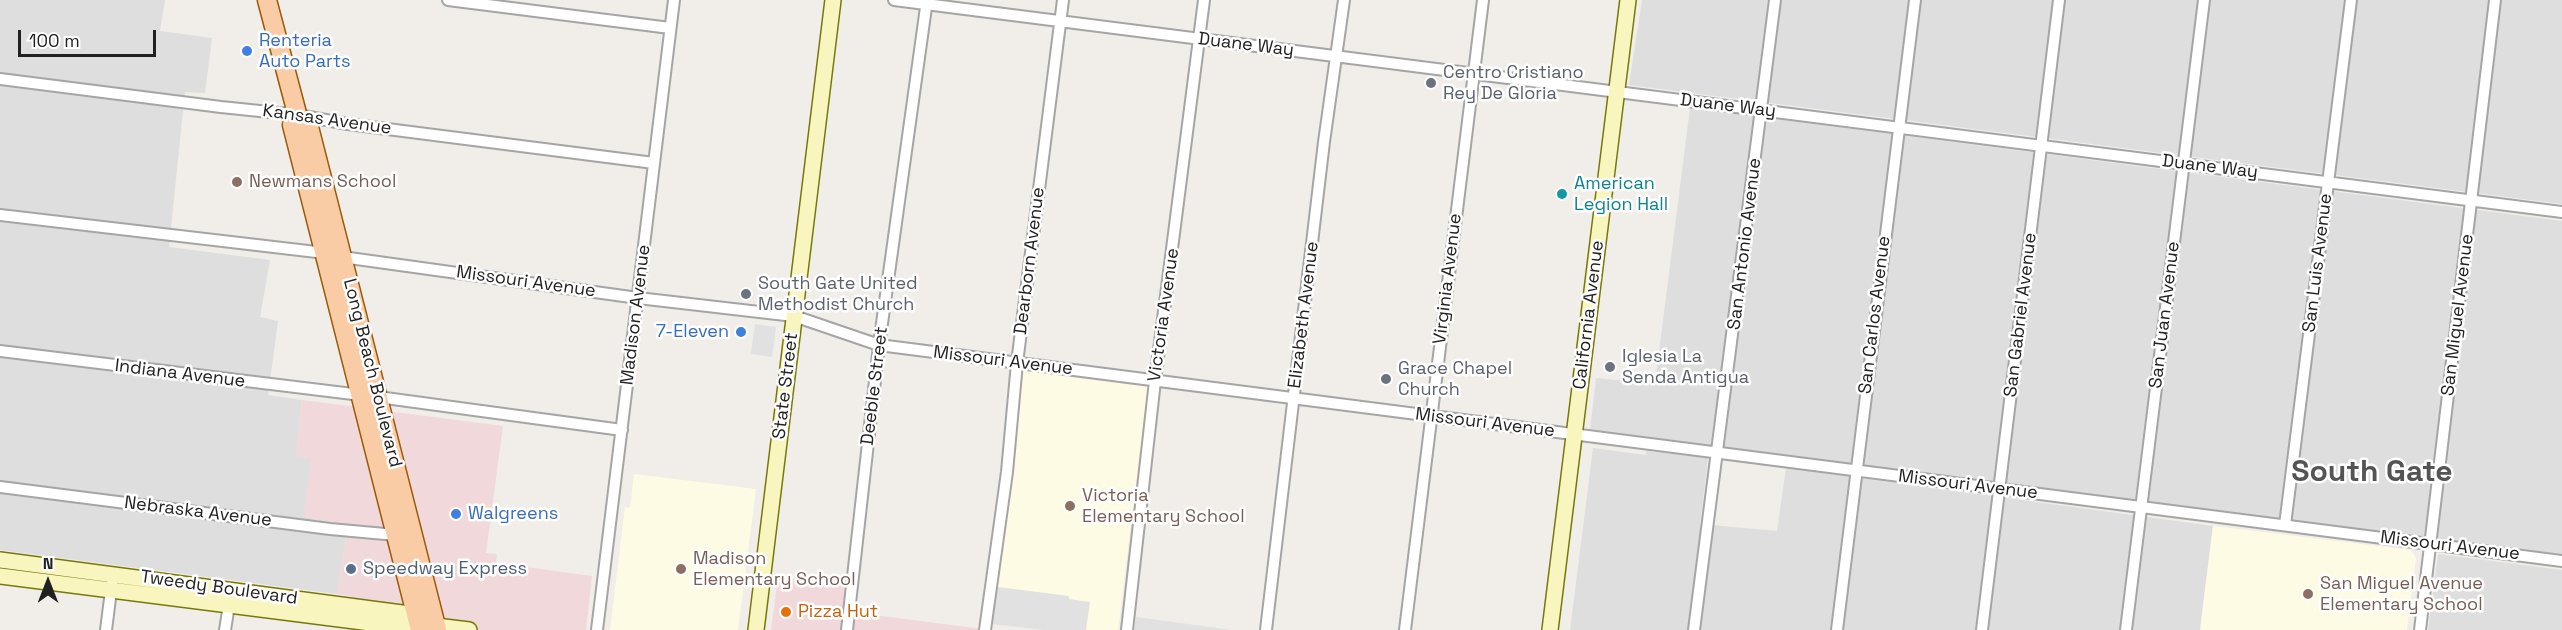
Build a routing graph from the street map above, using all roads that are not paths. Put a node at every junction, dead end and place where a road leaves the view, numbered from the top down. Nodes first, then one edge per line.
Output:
1 (267, 0) edge
2 (448, 0) edge
3 (674, 0) edge
4 (833, 0) edge
5 (894, 0) edge
6 (1063, 0) edge
7 (1204, 0) edge
8 (1344, 0) edge
9 (1483, 0) edge
10 (1628, 0) edge
11 (1774, 0) edge
12 (1915, 0) edge
13 (2059, 0) edge
14 (2204, 0) edge
15 (2351, 0) edge
16 (2495, 0) edge
17 (926, 2) edge
18 (1060, 21) junction
19 (670, 28) junction
20 (1200, 39) junction
21 (1335, 56) junction
22 (1474, 73) junction
23 (0, 79) edge
24 (1616, 91) junction
25 (1761, 110) junction
26 (299, 118) junction
27 (1899, 127) junction
28 (2042, 145) junction
29 (654, 163) junction
30 (2183, 163) junction
31 (2328, 182) junction
32 (2471, 200) junction
33 (2562, 212) edge
34 (0, 215) edge
35 (333, 255) junction
36 (638, 298) junction
37 (794, 316) junction
38 (879, 345) junction
39 (0, 351) edge
40 (1017, 363) junction
41 (1155, 381) junction
42 (369, 396) junction
43 (1294, 399) junction
44 (1432, 416) junction
45 (621, 430) junction
46 (1574, 435) junction
47 (1716, 454) junction
48 (1856, 471) junction
49 (0, 487) edge
50 (2000, 489) junction
51 (2141, 508) junction
52 (2285, 525) junction
53 (396, 535) junction
54 (2431, 544) junction
55 (0, 560) edge
56 (2562, 561) edge
57 (0, 576) edge
58 (112, 582) junction
59 (229, 605) junction
60 (345, 625) edge
61 (426, 626) edge
62 (105, 630) edge
63 (225, 630) edge
64 (469, 630) edge
65 (597, 630) edge
66 (756, 630) edge
67 (847, 630) edge
68 (985, 630) edge
69 (1127, 630) edge
70 (1266, 630) edge
71 (1405, 630) edge
72 (1550, 630) edge
73 (1695, 630) edge
74 (1837, 630) edge
75 (1982, 630) edge
76 (2126, 630) edge
77 (2421, 630) edge

1 - 26 main road, Long Beach Boulevard
2 - 19 street
3 - 19 street, Madison Avenue
4 - 37 main road, State Street
5 - 17 street, Duane Way
6 - 18 street, Dearborn Avenue
7 - 20 street, Victoria Avenue
8 - 21 street, Elizabeth Avenue
9 - 22 street, Virginia Avenue
10 - 24 main road, California Avenue
11 - 25 street, San Antonio Avenue
12 - 27 street, San Carlos Avenue
13 - 28 street, San Gabriel Avenue
14 - 30 street, San Juan Avenue
15 - 31 street, San Luis Avenue
16 - 32 street, San Miguel Avenue
17 - 18 street, Duane Way
17 - 38 street, Deeble Street
18 - 20 street, Duane Way
18 - 40 street, Dearborn Avenue
19 - 29 street, Madison Avenue
20 - 21 street, Duane Way
20 - 41 street, Victoria Avenue
21 - 22 street, Duane Way
21 - 43 street, Elizabeth Avenue
22 - 24 street, Duane Way
22 - 44 street, Virginia Avenue
23 - 26 street, Kansas Avenue
24 - 25 street, Duane Way
24 - 46 main road, California Avenue
25 - 27 street, Duane Way
25 - 47 street, San Antonio Avenue
26 - 29 street, Kansas Avenue
26 - 35 main road, Long Beach Boulevard
27 - 28 street, Duane Way
27 - 48 street, San Carlos Avenue
28 - 30 street, Duane Way
28 - 50 street, San Gabriel Avenue
29 - 36 street, Madison Avenue
30 - 31 street, Duane Way
30 - 51 street, San Juan Avenue
31 - 32 street, Duane Way
31 - 52 street, San Luis Avenue
32 - 33 street, Duane Way
32 - 54 street, San Miguel Avenue
34 - 35 street, Missouri Avenue
35 - 36 street, Missouri Avenue
35 - 42 main road, Long Beach Boulevard
36 - 37 street, Missouri Avenue
36 - 45 street, Madison Avenue
37 - 38 street, Missouri Avenue
37 - 66 main road, State Street
38 - 40 street, Missouri Avenue
38 - 67 street, Deeble Street
39 - 42 street, Indiana Avenue
40 - 41 street, Missouri Avenue
40 - 68 street, Dearborn Avenue
41 - 43 street, Missouri Avenue
41 - 69 street, Victoria Avenue
42 - 45 street, Indiana Avenue
42 - 53 main road, Long Beach Boulevard
42 - 61 main road, Long Beach Boulevard
43 - 44 street, Missouri Avenue
43 - 70 street, Elizabeth Avenue
44 - 46 street, Missouri Avenue
44 - 71 street, Virginia Avenue
45 - 65 street, Madison Avenue
46 - 47 street, Missouri Avenue
46 - 72 main road, California Avenue
47 - 48 street, Missouri Avenue
47 - 73 street, San Antonio Avenue
48 - 50 street, Missouri Avenue
48 - 74 street, San Carlos Avenue
49 - 53 street, Nebraska Avenue
50 - 51 street, Missouri Avenue
50 - 75 street, San Gabriel Avenue
51 - 52 street, Missouri Avenue
51 - 76 street, San Juan Avenue
52 - 54 street, Missouri Avenue
53 - 61 main road, Long Beach Boulevard
54 - 56 street, Missouri Avenue
54 - 77 street, San Miguel Avenue
55 - 58 main road, Tweedy Boulevard
57 - 58 main road, Tweedy Boulevard
58 - 59 main road, Tweedy Boulevard
58 - 61 main road, Tweedy Boulevard
58 - 62 street
59 - 60 main road, Tweedy Boulevard
59 - 63 street
60 - 61 main road, Tweedy Boulevard
61 - 64 main road, Tweedy Boulevard

